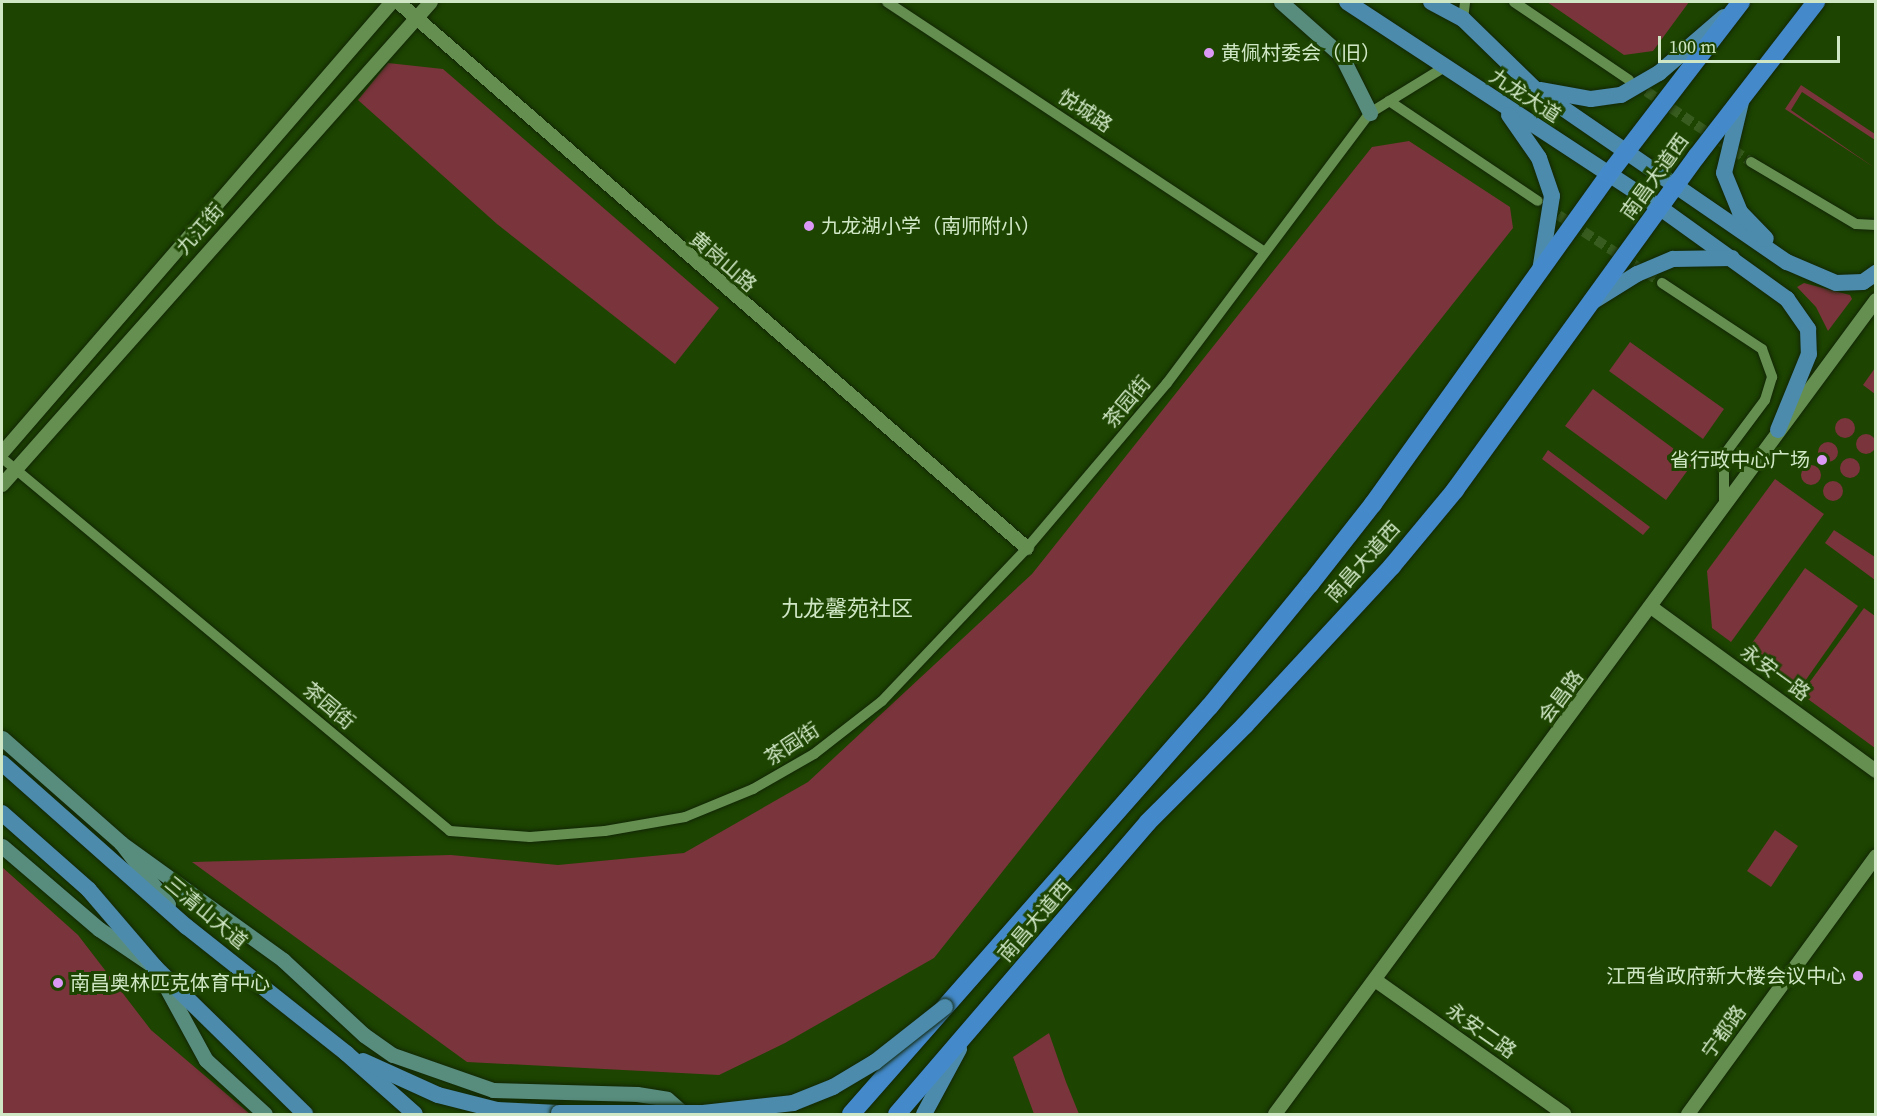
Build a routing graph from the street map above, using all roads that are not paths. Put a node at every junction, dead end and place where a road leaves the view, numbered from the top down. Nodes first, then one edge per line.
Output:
1 (392, 2) edge
2 (398, 2) edge
3 (431, 2) edge
4 (887, 2) edge
5 (1281, 2) edge
6 (1347, 2) edge
7 (1431, 2) edge
8 (1465, 2) edge
9 (1514, 2) edge
10 (1741, 2) edge
11 (1818, 2) edge
12 (414, 17) junction
13 (1463, 19) junction
14 (1443, 68) junction
15 (1629, 80) tunnel mouth
16 (1535, 89) junction
17 (1742, 97) junction
18 (1389, 101) junction
19 (1505, 109) junction
20 (1370, 113) junction
21 (1627, 152) junction
22 (1751, 162) tunnel mouth
23 (1609, 174) junction
24 (1676, 186) junction
25 (1538, 201) tunnel mouth
26 (1659, 207) junction
27 (1875, 225) edge
28 (1263, 251) junction
29 (1732, 258) junction
30 (1787, 262) junction
31 (1540, 273) junction
32 (1875, 273) edge
33 (1662, 283) tunnel mouth
34 (1875, 300) edge
35 (1592, 302) junction
36 (1778, 430) junction
37 (2, 453) edge
38 (2, 458) edge
39 (15, 469) junction
40 (2, 485) edge
41 (1724, 506) junction
42 (1027, 548) junction
43 (1651, 607) junction
44 (2, 738) edge
45 (2, 763) edge
46 (1875, 771) edge
47 (3, 818) edge
48 (121, 843) junction
49 (2, 846) edge
50 (1875, 856) edge
51 (187, 927) junction
52 (155, 967) junction
53 (1375, 980) junction
54 (945, 1007) junction
55 (969, 1030) junction
56 (346, 1053) junction
57 (560, 1113) edge
58 (265, 1114) edge
59 (304, 1114) edge
60 (415, 1114) edge
61 (684, 1114) edge
62 (851, 1114) edge
63 (897, 1114) edge
64 (924, 1114) edge
65 (1275, 1114) edge
66 (1564, 1114) edge
67 (1688, 1114) edge

1 - 37 street, 九江街
2 - 12 street, 黄岗山路
3 - 12 street, 九江街
4 - 28 street, 悦城路
5 - 20 main road
6 - 14 main road, 九龙大道
7 - 13 main road, 九龙大道
8 - 13 street
9 - 15 street
10 - 16 main road
10 - 21 highway, 南昌大道西
11 - 17 highway, 南昌大道西
12 - 39 street, 九江街
12 - 42 street, 黄岗山路
13 - 16 main road, 九龙大道
14 - 18 street, 茶园街
14 - 19 main road, 九龙大道
16 - 21 main road, 九龙大道
17 - 24 highway, 南昌大道西
17 - 30 main road
18 - 20 street, 茶园街
18 - 25 street
19 - 23 main road, 九龙大道
19 - 31 main road
20 - 28 street, 茶园街
21 - 23 highway, 南昌大道西
21 - 24 main road, 九龙大道
22 - 27 street
23 - 26 main road, 九龙大道
23 - 31 highway, 南昌大道西
24 - 26 highway, 南昌大道西
24 - 30 main road, 九龙大道
26 - 29 main road, 九龙大道
26 - 35 highway, 南昌大道西
28 - 42 street, 茶园街
29 - 35 main road
29 - 36 main road, 九龙大道
30 - 32 main road
31 - 54 highway, 南昌大道西
33 - 41 street
34 - 36 street, 会昌路
35 - 55 highway, 南昌大道西
36 - 41 street, 会昌路
38 - 39 street, 茶园街
39 - 40 street, 九江街
39 - 42 street, 茶园街
41 - 43 street, 会昌路
43 - 46 street, 永安一路
43 - 53 street, 会昌路
44 - 48 main road
45 - 51 main road, 三清山大道
47 - 52 main road
48 - 51 main road
48 - 61 main road
49 - 52 main road
50 - 67 street, 宁都路
51 - 56 main road, 三清山大道
52 - 58 main road
52 - 59 main road
53 - 65 street, 会昌路
53 - 66 street, 永安二路
54 - 57 main road, bridge
54 - 62 highway, 南昌大道西, bridge
55 - 63 highway, 南昌大道西
55 - 64 main road
56 - 57 main road
56 - 60 main road, 三清山大道

